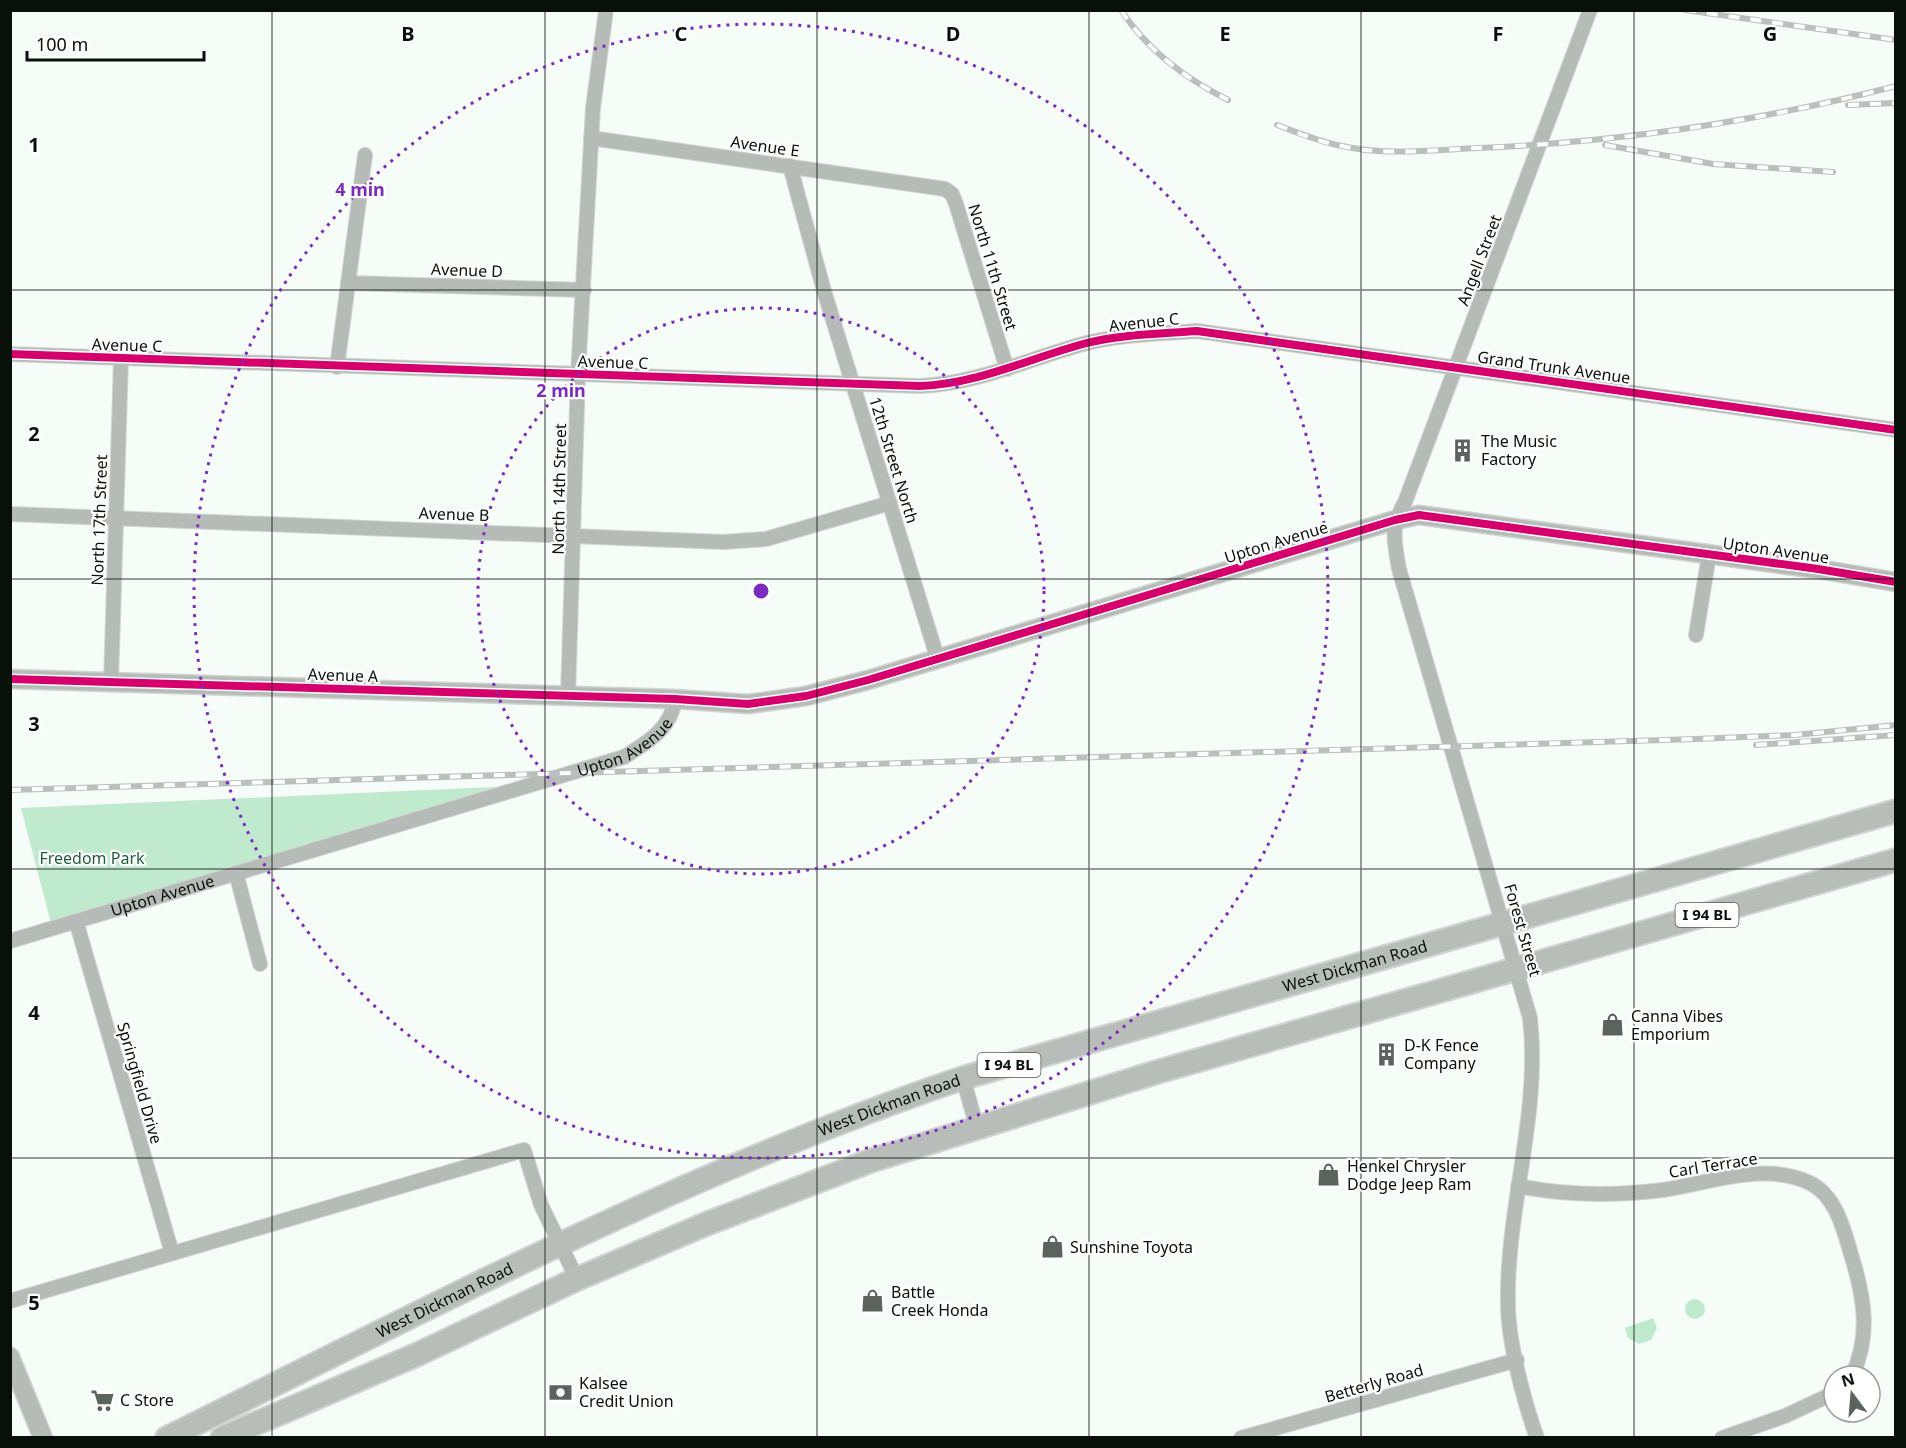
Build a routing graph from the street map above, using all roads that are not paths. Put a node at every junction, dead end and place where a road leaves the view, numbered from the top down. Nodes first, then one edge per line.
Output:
1 (606, 10) edge
2 (1590, 10) edge
3 (591, 138) junction
4 (365, 155) dead end
5 (790, 166) junction
6 (935, 185) joint
7 (348, 284) junction
8 (584, 291) junction
9 (1208, 332) joint
10 (10, 354) edge
11 (121, 358) junction
12 (337, 367) junction
13 (1457, 367) junction
14 (1007, 369) junction
15 (578, 374) junction
16 (854, 385) junction
17 (1896, 430) edge
18 (890, 502) junction
19 (10, 514) edge
20 (115, 519) junction
21 (1395, 520) junction
22 (574, 535) junction
23 (1709, 555) junction
24 (1896, 582) edge
25 (1696, 635) dead end
26 (938, 660) junction
27 (10, 679) edge
28 (111, 682) junction
29 (568, 696) junction
30 (675, 699) junction
31 (1896, 811) edge
32 (1896, 860) edge
33 (236, 873) junction
34 (76, 921) junction
35 (1504, 924) junction
36 (10, 941) edge
37 (260, 964) dead end
38 (1517, 968) junction
39 (963, 1078) junction
40 (977, 1128) junction
41 (1518, 1186) junction
42 (561, 1244) junction
43 (172, 1253) junction
44 (577, 1279) junction
45 (10, 1301) edge
46 (10, 1357) edge
47 (1516, 1360) junction
48 (1858, 1364) edge
49 (267, 1389) junction
50 (1822, 1399) edge
51 (249, 1434) edge
52 (43, 1437) edge
53 (167, 1437) edge
54 (222, 1437) edge
55 (1241, 1437) edge
56 (1537, 1437) edge
57 (1722, 1437) edge

1 - 3 street, North 14th Street
2 - 13 street, Angell Street
3 - 5 street, Avenue E
3 - 8 street, North 14th Street
4 - 7 street
5 - 6 street, Avenue E
5 - 16 street, 12th Street North
6 - 14 street, North 11th Street
7 - 8 street, Avenue D
7 - 12 street
8 - 15 street, North 14th Street
9 - 13 street, Grand Trunk Avenue
9 - 14 street, Avenue C
10 - 11 street, Avenue C
11 - 12 street, Avenue C
11 - 20 street, North 17th Street
12 - 15 street, Avenue C
13 - 17 street, Grand Trunk Avenue
13 - 21 street, Angell Street
14 - 16 street, Avenue C
15 - 16 street, Avenue C
15 - 22 street, North 14th Street
16 - 18 street, 12th Street North
18 - 22 street, Avenue B
18 - 26 street, 12th Street North
19 - 20 street, Avenue B
20 - 22 street, Avenue B
20 - 28 street, North 17th Street
21 - 23 street, Upton Avenue
21 - 26 street, Upton Avenue
21 - 35 street, Forest Street
22 - 29 street, North 14th Street
23 - 24 street, Upton Avenue
23 - 25 street
26 - 30 street, Upton Avenue
27 - 28 street, Avenue A
28 - 29 street, Avenue A
29 - 30 street, Avenue A
30 - 33 street, Upton Avenue
31 - 35 main road, West Dickman Road / I 94 BL
32 - 38 main road, I 94 BL
33 - 34 street, Upton Avenue
33 - 37 street
34 - 36 street, Upton Avenue
34 - 43 street, Springfield Drive
35 - 38 street, Forest Street
35 - 39 main road, West Dickman Road / I 94 BL
38 - 40 main road, I 94 BL
38 - 41 street, Forest Street
39 - 40 street
39 - 42 main road, West Dickman Road / I 94 BL
40 - 44 main road, I 94 BL
41 - 47 street, Forest Street
41 - 48 street, Carl Terrace
42 - 43 street
42 - 44 street
42 - 49 main road, West Dickman Road / I 94 BL
43 - 45 street
44 - 51 main road, I 94 BL
46 - 52 street
47 - 55 street, Betterly Road
47 - 56 street, Forest Street
49 - 51 main road
49 - 53 main road, West Dickman Road / I 94 BL
50 - 57 street
51 - 54 main road, I 94 BL

